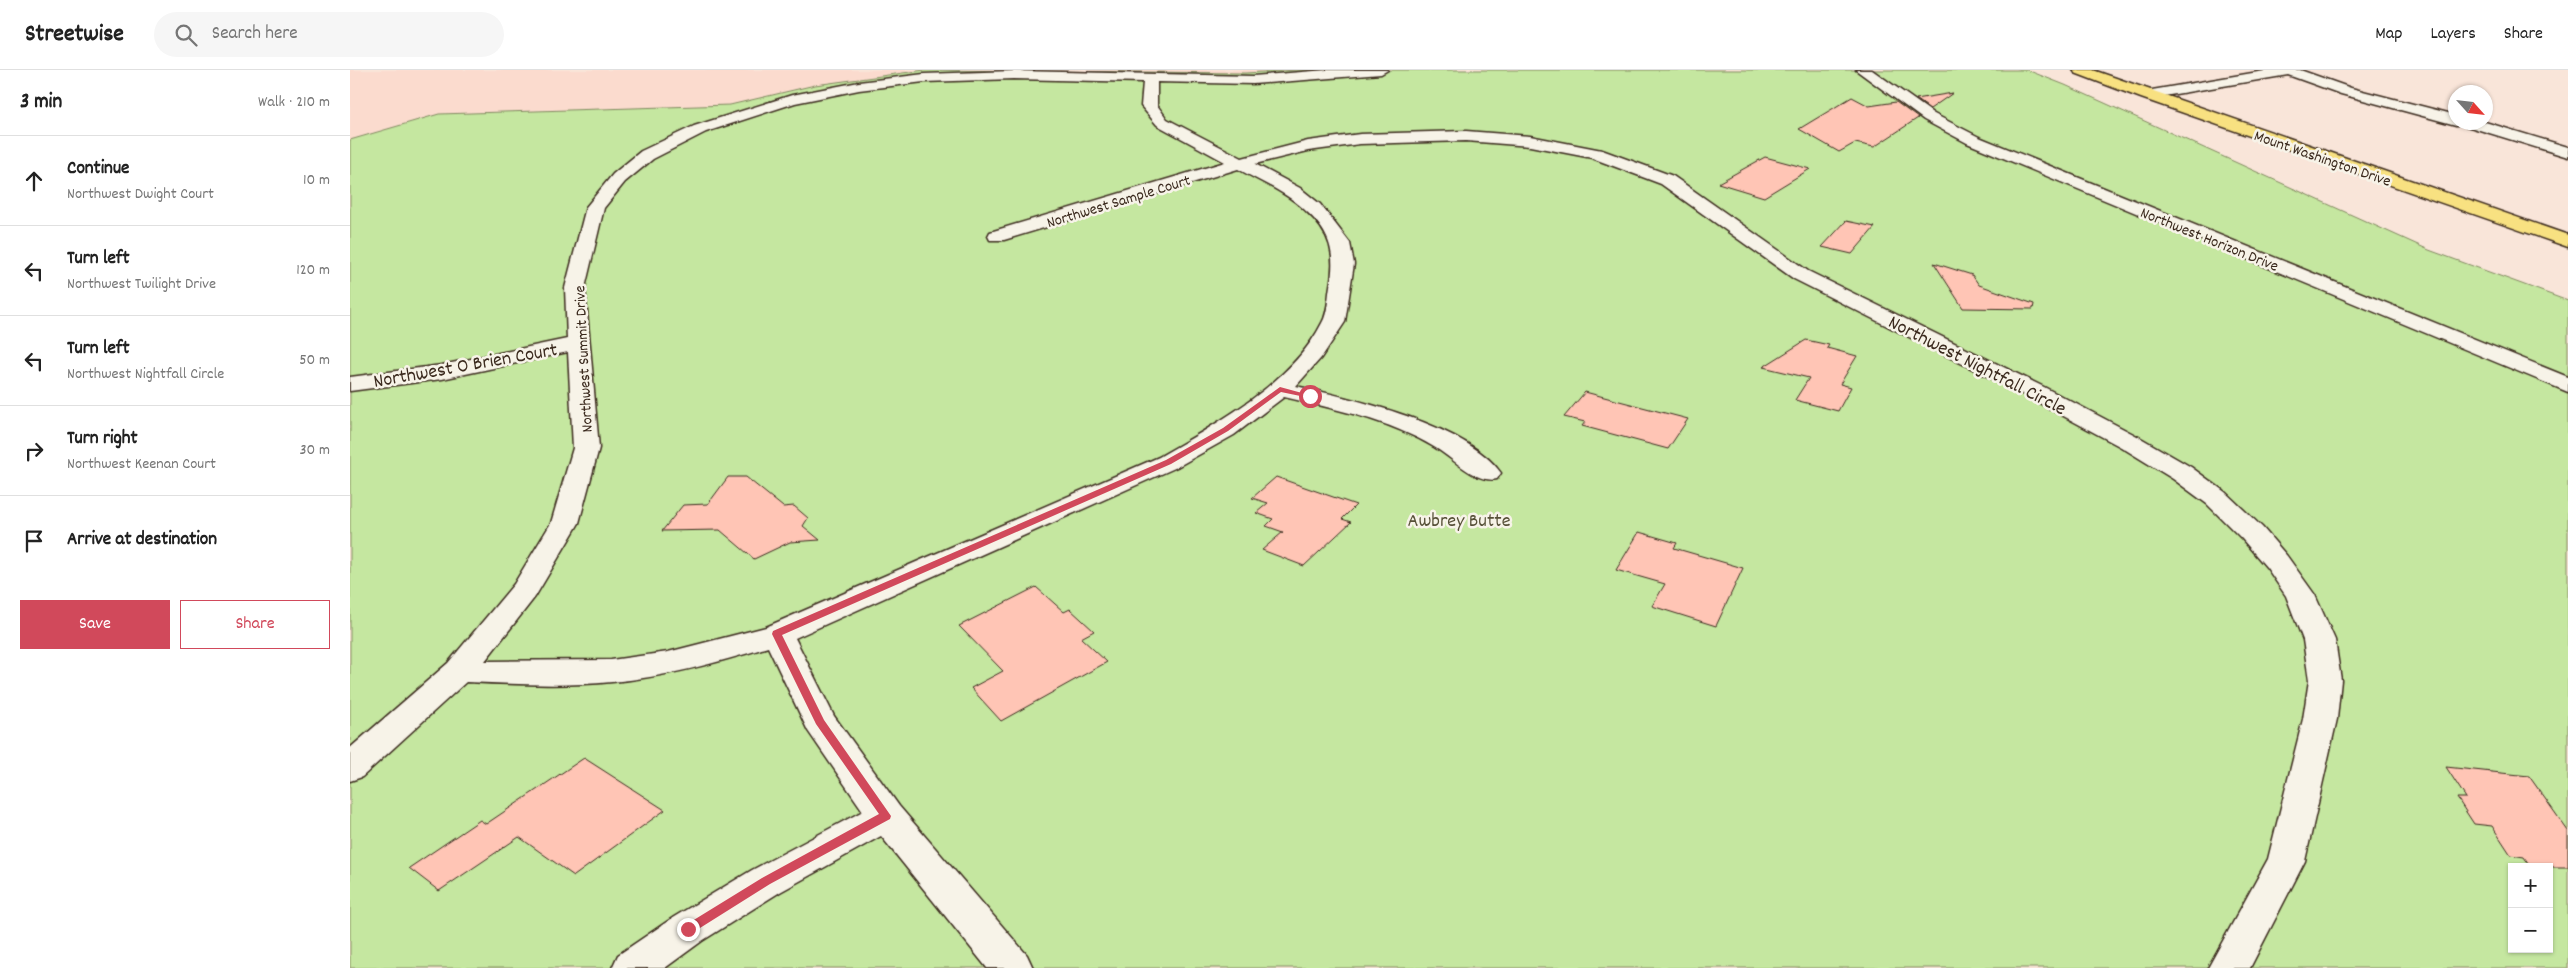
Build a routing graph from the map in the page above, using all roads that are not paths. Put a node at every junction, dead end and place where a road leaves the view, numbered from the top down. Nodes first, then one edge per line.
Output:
1 (1381, 70) edge
2 (1863, 70) edge
3 (2080, 70) edge
4 (2287, 71) edge
5 (1150, 80) junction
6 (2146, 95) junction
7 (2448, 118) edge
8 (2493, 130) edge
9 (2568, 152) edge
10 (1240, 163) junction
11 (996, 236) dead end
12 (2568, 241) edge
13 (579, 343) junction
14 (350, 384) edge
15 (2568, 385) edge
16 (1280, 389) junction
17 (1488, 473) dead end
18 (777, 634) junction
19 (459, 670) junction
20 (350, 768) edge
21 (886, 816) junction
22 (633, 968) edge
23 (1012, 968) edge
24 (2229, 968) edge

1 - 5 street, Northwest Summit Drive
2 - 15 street, Northwest Horizon Drive
3 - 6 main road, Mount Washington Drive
4 - 6 street
4 - 7 street
5 - 10 street
5 - 13 street, Northwest Summit Drive
6 - 12 main road, Mount Washington Drive
8 - 9 street
10 - 11 street, Northwest Sample Court
10 - 16 street
10 - 24 street, Northwest Nightfall Circle
13 - 14 street, Northwest O Brien Court
13 - 19 street, Northwest Summit Drive
16 - 17 street
16 - 18 street
18 - 19 street
18 - 21 street
19 - 20 street, Northwest Summit Drive
21 - 22 street
21 - 23 street

